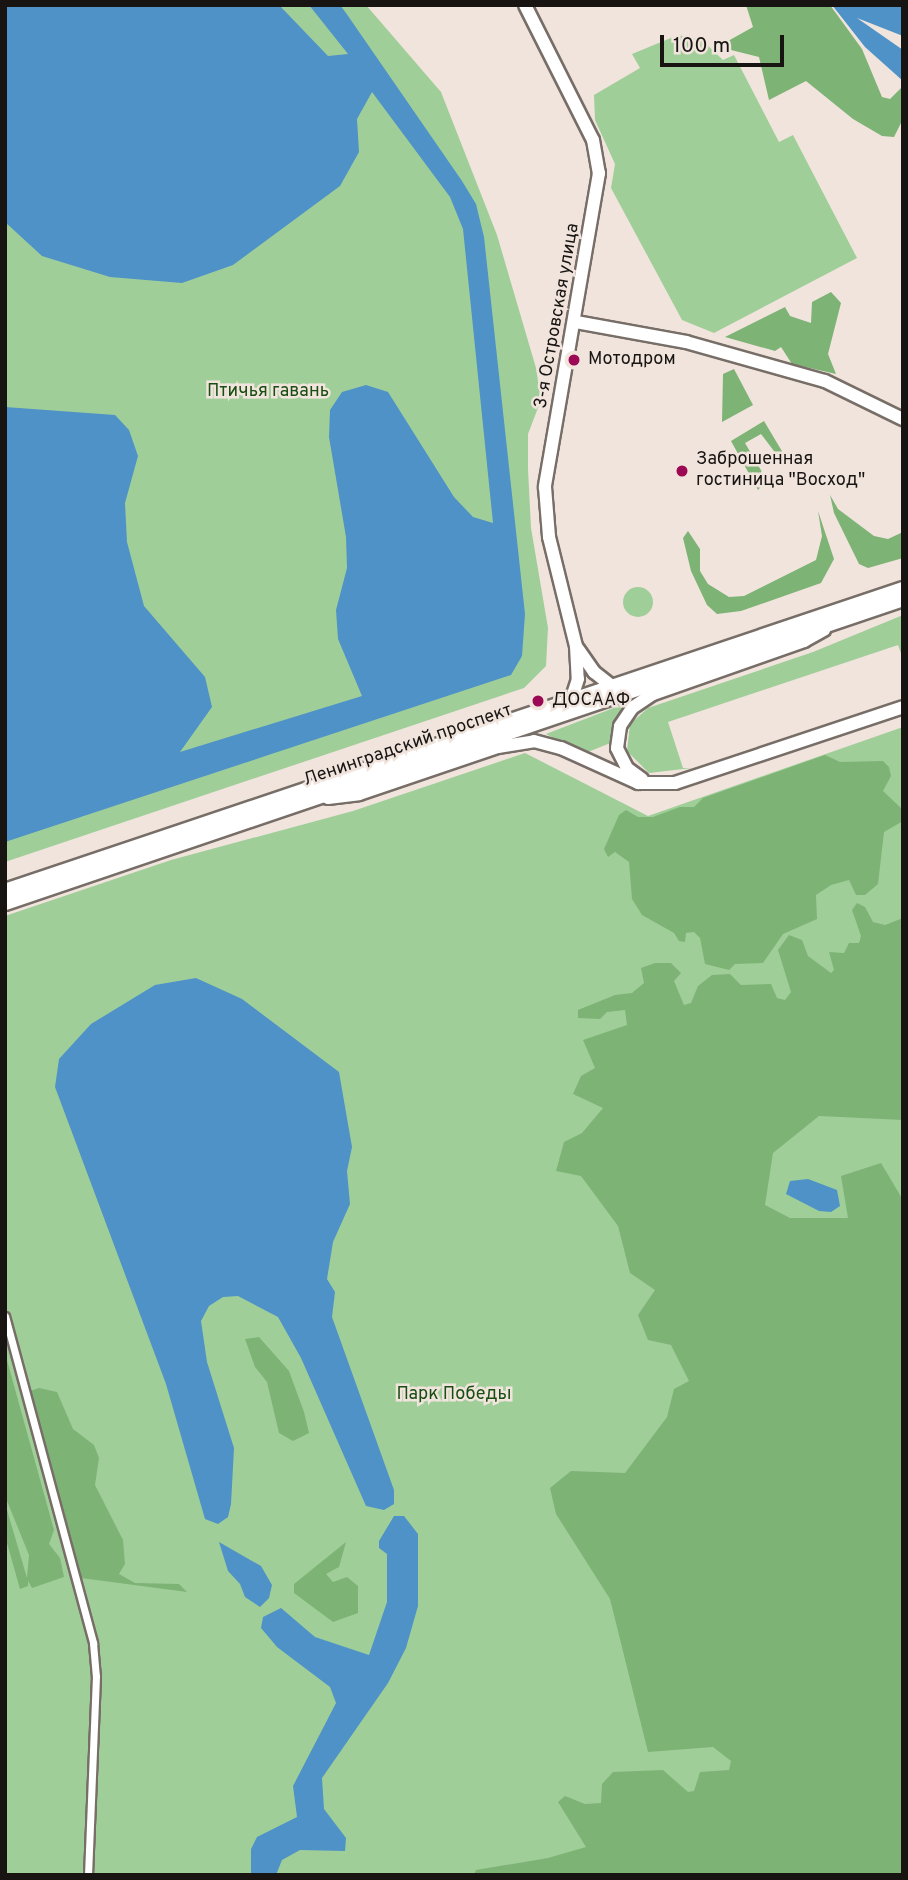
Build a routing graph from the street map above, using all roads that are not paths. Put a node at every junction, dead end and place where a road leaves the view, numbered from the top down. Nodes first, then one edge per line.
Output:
1 (525, 5) edge
2 (576, 322) junction
3 (903, 419) edge
4 (903, 589) edge
5 (903, 599) edge
6 (842, 620) junction
7 (576, 646) junction
8 (612, 686) junction
9 (571, 700) junction
10 (903, 707) edge
11 (666, 785) junction
12 (309, 800) junction
13 (5, 891) edge
14 (5, 903) edge
15 (5, 1316) edge
16 (88, 1875) edge

1 - 2 street, 3-я Островская улица
2 - 3 street
2 - 7 street, 3-я Островская улица
4 - 8 main road, Ленинградский проспект
5 - 6 main road, Ленинградский проспект
6 - 11 street
6 - 12 main road, Ленинградский проспект
7 - 8 street
7 - 9 street
8 - 9 main road, Ленинградский проспект
9 - 13 main road, Ленинградский проспект
10 - 11 street
11 - 12 street
12 - 14 main road, Ленинградский проспект
15 - 16 street

